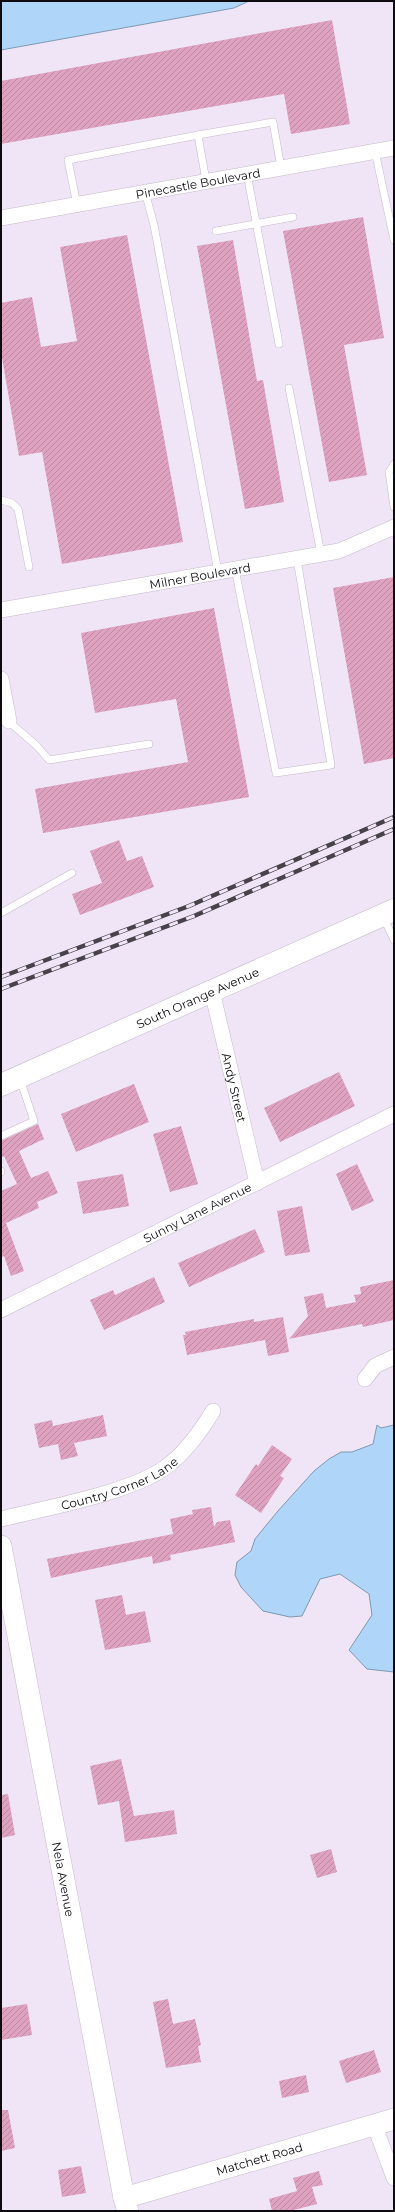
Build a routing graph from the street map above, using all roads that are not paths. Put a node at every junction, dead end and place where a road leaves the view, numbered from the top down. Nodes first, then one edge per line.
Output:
1 (198, 135) junction
2 (394, 148) edge
3 (374, 151) junction
4 (281, 168) junction
5 (247, 174) junction
6 (206, 181) junction
7 (145, 192) junction
8 (77, 204) junction
9 (294, 216) dead end
10 (1, 218) edge
11 (256, 224) junction
12 (216, 231) dead end
13 (394, 240) edge
14 (278, 344) dead end
15 (289, 388) dead end
16 (394, 464) edge
17 (1, 500) edge
18 (394, 507) edge
19 (394, 527) edge
20 (321, 554) junction
21 (297, 558) junction
22 (29, 567) dead end
23 (235, 570) junction
24 (218, 572) junction
25 (1, 610) edge
26 (1, 680) edge
27 (5, 719) edge
28 (149, 744) dead end
29 (72, 873) dead end
30 (1, 913) edge
31 (388, 913) edge
32 (394, 940) edge
33 (212, 991) junction
34 (10, 1081) edge
35 (394, 1114) edge
36 (1, 1136) edge
37 (257, 1183) junction
38 (1, 1310) edge
39 (394, 1357) edge
40 (365, 1379) dead end
41 (212, 1411) dead end
42 (1, 1519) edge
43 (1, 1546) edge
44 (394, 2119) edge
45 (374, 2124) junction
46 (394, 2178) edge
47 (126, 2204) edge

1 - 4 lane
1 - 6 lane
1 - 8 lane
2 - 3 street, Pinecastle Boulevard
3 - 4 street, Pinecastle Boulevard
3 - 13 lane
4 - 5 street, Pinecastle Boulevard
5 - 6 street, Pinecastle Boulevard
5 - 11 lane
6 - 7 street, Pinecastle Boulevard
7 - 8 street, Pinecastle Boulevard
7 - 24 lane
8 - 10 street, Pinecastle Boulevard
9 - 11 lane
11 - 12 lane
11 - 14 lane
15 - 20 lane
16 - 18 lane
17 - 22 lane
19 - 20 street, Milner Boulevard
20 - 21 street, Milner Boulevard
21 - 23 street, Milner Boulevard
21 - 23 lane
23 - 24 street, Milner Boulevard
24 - 25 street, Milner Boulevard
26 - 27 street
27 - 28 lane
29 - 30 lane
31 - 32 lane
31 - 33 main road, South Orange Avenue
33 - 34 main road, South Orange Avenue
33 - 37 street, Andy Street
34 - 36 lane
35 - 37 street, Sunny Lane Avenue
37 - 38 street, Sunny Lane Avenue
39 - 40 street
41 - 42 street, Country Corner Lane
43 - 47 street, Nela Avenue
44 - 45 street, Matchett Road
45 - 46 street
45 - 47 street, Matchett Road

